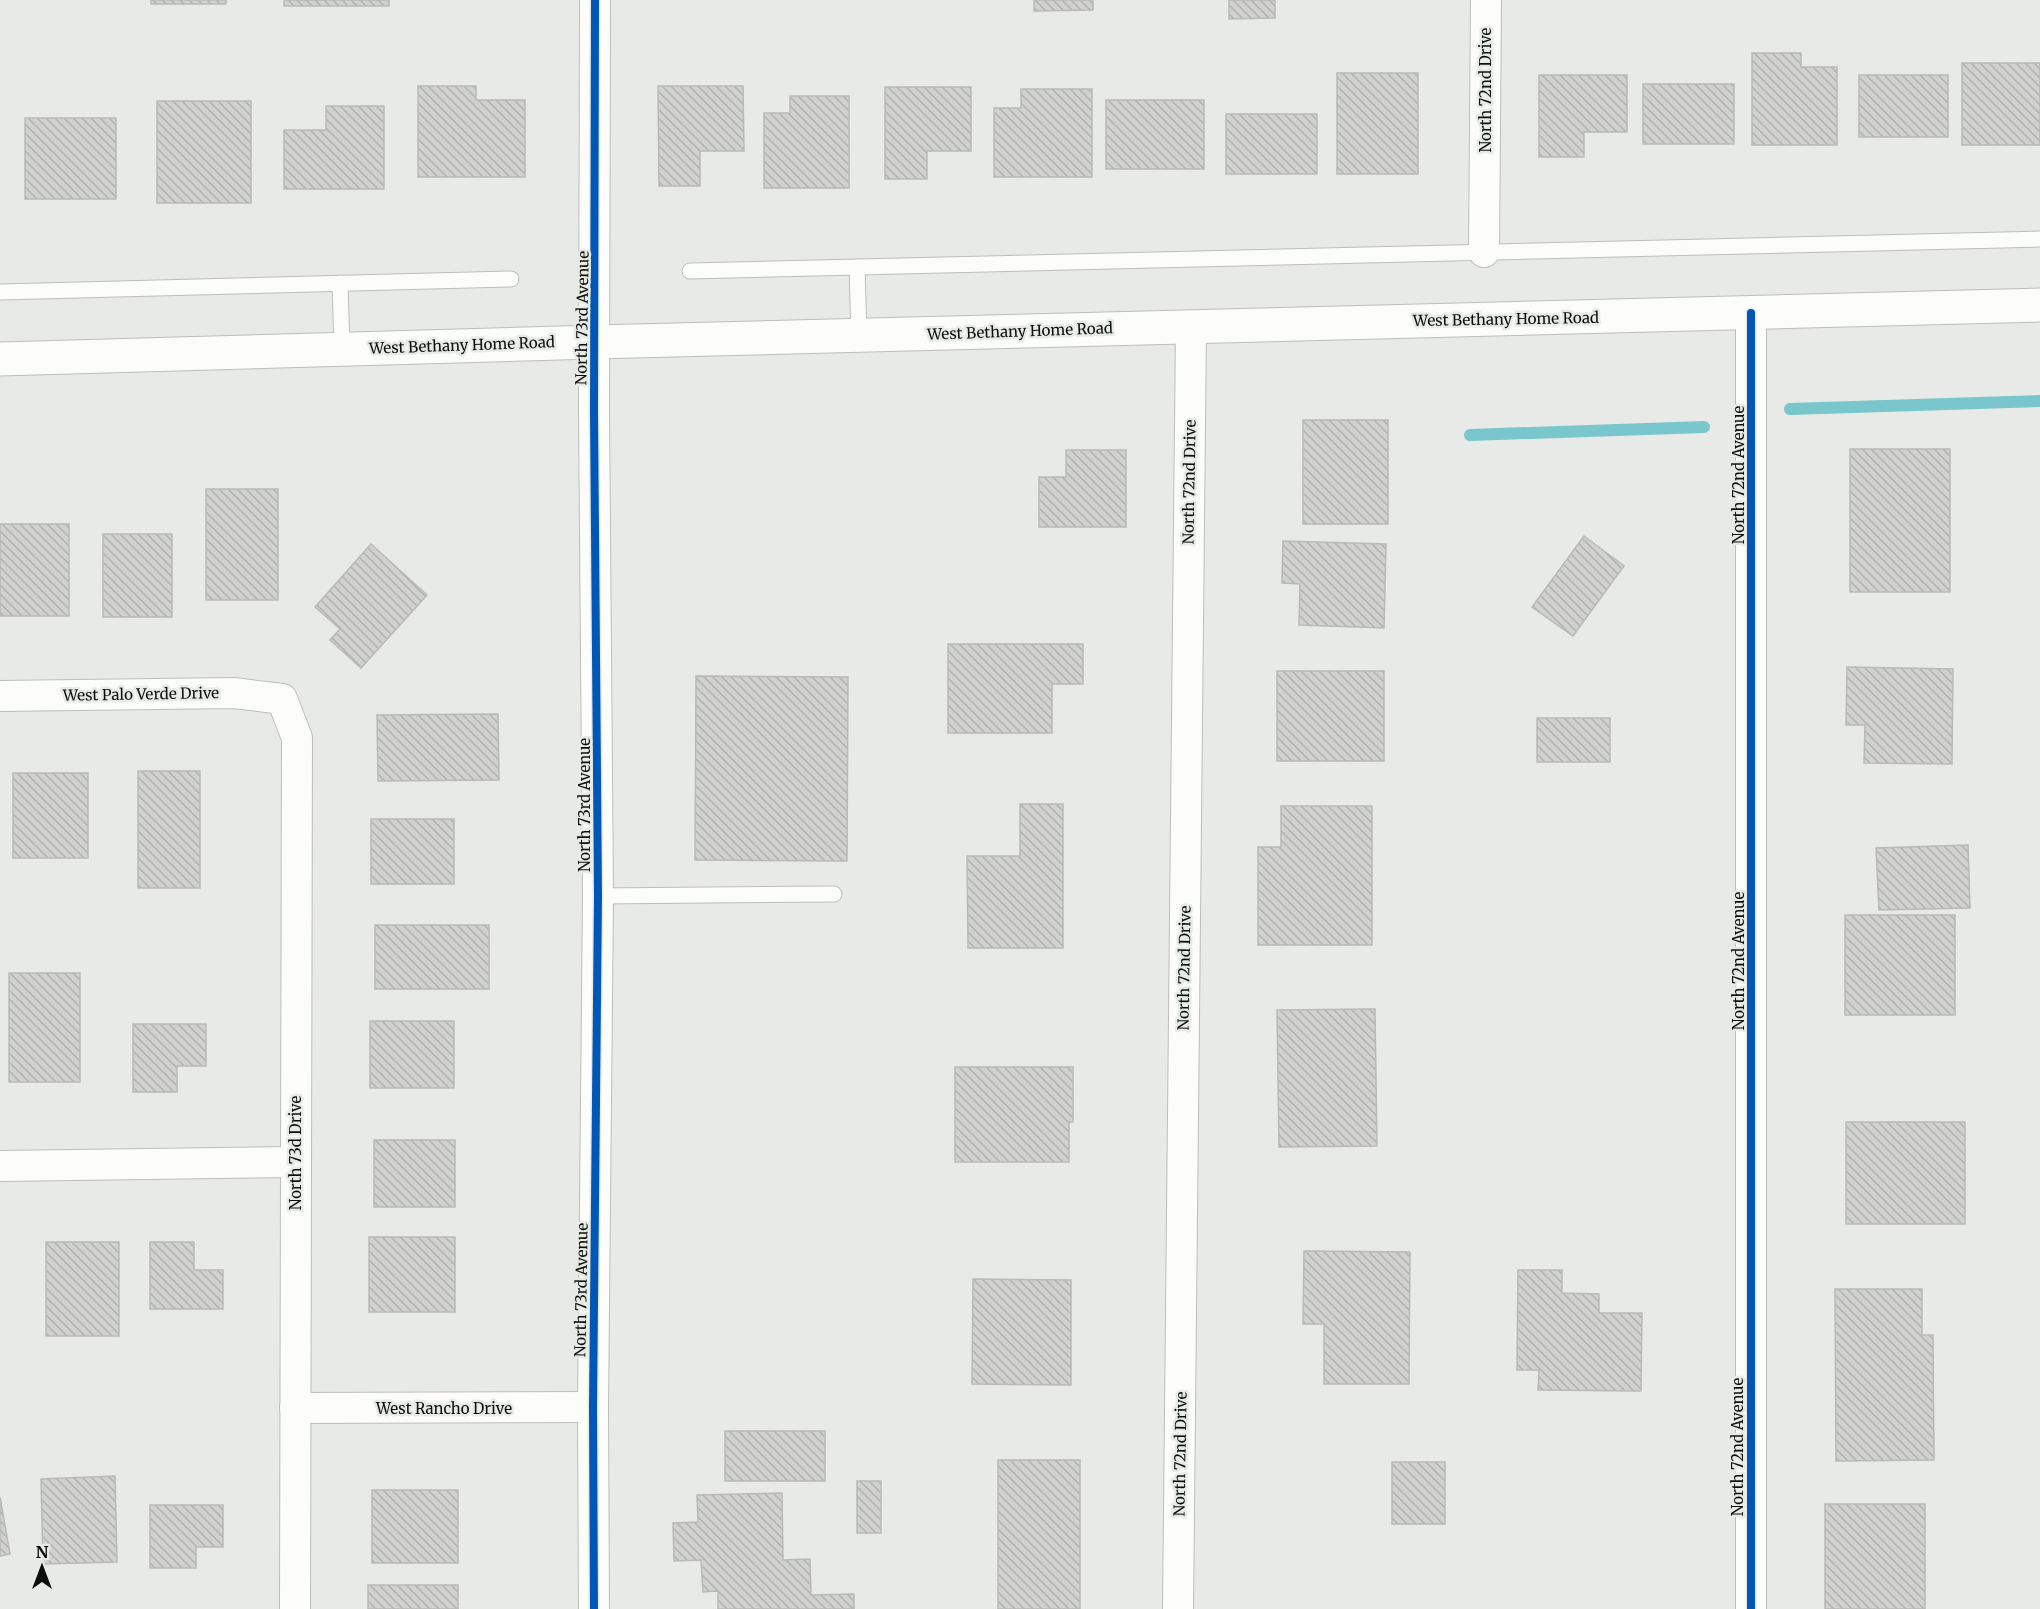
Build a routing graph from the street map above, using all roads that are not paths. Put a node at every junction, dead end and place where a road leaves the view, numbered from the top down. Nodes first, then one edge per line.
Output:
1 (595, 0) edge
2 (1485, 0) edge
3 (2040, 239) edge
4 (1484, 252) junction
5 (857, 267) junction
6 (690, 271) dead end
7 (511, 279) dead end
8 (340, 283) junction
9 (0, 292) edge
10 (2040, 305) edge
11 (1751, 313) junction
12 (1191, 326) junction
13 (859, 336) junction
14 (594, 342) junction
15 (342, 349) junction
16 (0, 359) edge
17 (0, 696) edge
18 (282, 699) joint
19 (834, 894) dead end
20 (598, 896) junction
21 (295, 1162) junction
22 (0, 1166) edge
23 (593, 1407) junction
24 (295, 1408) junction
25 (295, 1609) edge
26 (594, 1609) edge
27 (1178, 1609) edge
28 (1751, 1609) edge

1 - 14 street, North 73rd Avenue
2 - 4 street, North 72nd Drive
3 - 4 lane
4 - 5 lane
5 - 6 lane
5 - 13 lane
7 - 8 lane
8 - 9 lane
8 - 15 lane
10 - 11 main road, West Bethany Home Road
11 - 12 main road, West Bethany Home Road
11 - 28 street, North 72nd Avenue
12 - 13 main road, West Bethany Home Road
12 - 27 street, North 72nd Drive
13 - 14 main road, West Bethany Home Road
14 - 15 main road, West Bethany Home Road
14 - 20 street, North 73rd Avenue
15 - 16 main road, West Bethany Home Road
17 - 18 street, West Palo Verde Drive
18 - 21 street, North 73d Drive
19 - 20 lane
20 - 23 street, North 73rd Avenue
21 - 22 street
21 - 24 street, North 73d Drive
23 - 24 street, West Rancho Drive
23 - 26 street, North 73rd Avenue
24 - 25 street, North 73d Drive

